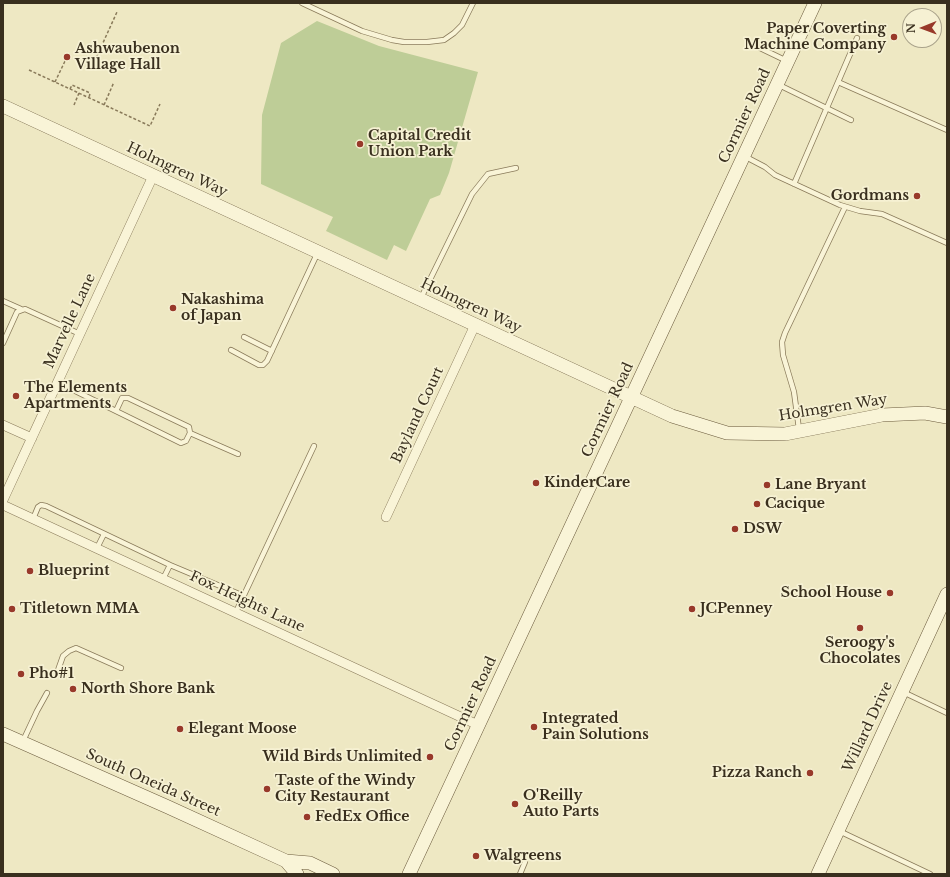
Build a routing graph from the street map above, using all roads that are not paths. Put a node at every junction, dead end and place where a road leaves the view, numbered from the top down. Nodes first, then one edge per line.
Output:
1 (302, 3) edge
2 (473, 3) edge
3 (815, 3) edge
4 (857, 38) dead end
5 (760, 48) dead end
6 (788, 62) junction
7 (838, 82) junction
8 (777, 84) junction
9 (3, 106) edge
10 (827, 108) junction
11 (851, 120) dead end
12 (947, 130) edge
13 (744, 156) junction
14 (516, 168) dead end
15 (153, 176) junction
16 (794, 184) junction
17 (844, 207) junction
18 (947, 242) edge
19 (318, 252) junction
20 (3, 300) edge
21 (420, 300) junction
22 (21, 309) junction
23 (475, 325) junction
24 (80, 334) junction
25 (244, 337) dead end
26 (3, 343) edge
27 (231, 350) dead end
28 (272, 351) junction
29 (57, 382) junction
30 (631, 398) junction
31 (116, 411) junction
32 (947, 417) edge
33 (3, 425) edge
34 (800, 431) junction
35 (190, 433) junction
36 (32, 438) junction
37 (314, 446) dead end
38 (238, 454) dead end
39 (3, 500) edge
40 (3, 505) edge
41 (386, 517) dead end
42 (33, 519) junction
43 (104, 534) junction
44 (97, 548) junction
45 (170, 565) junction
46 (163, 579) junction
47 (947, 594) edge
48 (244, 596) junction
49 (236, 612) junction
50 (120, 668) dead end
51 (57, 673) dead end
52 (902, 692) junction
53 (47, 693) dead end
54 (947, 713) edge
55 (478, 725) junction
56 (4, 733) edge
57 (22, 742) junction
58 (838, 830) junction
59 (286, 861) junction
60 (525, 862) dead end
61 (297, 874) edge
62 (333, 874) edge
63 (409, 874) edge
64 (520, 874) edge
65 (818, 874) edge
66 (930, 874) edge

1 - 2 lane
3 - 6 street, Cormier Road
4 - 7 lane
5 - 6 lane
6 - 8 street, Cormier Road
7 - 10 lane
7 - 12 lane
8 - 10 lane
8 - 13 street, Cormier Road
9 - 15 street, Holmgren Way
10 - 11 lane
10 - 16 lane
13 - 16 lane
13 - 30 street, Cormier Road
14 - 21 lane
15 - 19 street, Holmgren Way
15 - 24 street, Marvelle Lane
16 - 17 lane
17 - 18 lane
17 - 34 lane
19 - 21 street, Holmgren Way
19 - 28 lane
20 - 22 lane
21 - 23 street, Holmgren Way
22 - 24 lane
22 - 26 lane
23 - 30 street, Holmgren Way
23 - 41 street, Bayland Court
24 - 29 street, Marvelle Lane
25 - 28 lane
27 - 28 lane
29 - 31 lane
29 - 36 street, Marvelle Lane
30 - 34 street, Holmgren Way
30 - 55 street, Cormier Road
31 - 35 lane
31 - 35 lane
32 - 34 street, Holmgren Way
33 - 36 street
35 - 38 lane
36 - 39 street, Marvelle Lane
37 - 48 lane
40 - 42 street, Fox Heights Lane
42 - 43 lane
42 - 44 street, Fox Heights Lane
43 - 44 lane
43 - 45 lane
44 - 46 street, Fox Heights Lane
45 - 46 lane
45 - 48 lane
46 - 49 street, Fox Heights Lane
47 - 52 street, Willard Drive
48 - 49 lane
49 - 55 street, Fox Heights Lane
50 - 51 lane
52 - 54 lane
52 - 58 street, Willard Drive
53 - 57 lane
55 - 63 street, Cormier Road
56 - 57 street, South Oneida Street
57 - 59 street, South Oneida Street
58 - 65 street, Willard Drive
58 - 66 lane
59 - 61 street, South Oneida Street
59 - 62 street, South Oneida Street
60 - 64 lane

